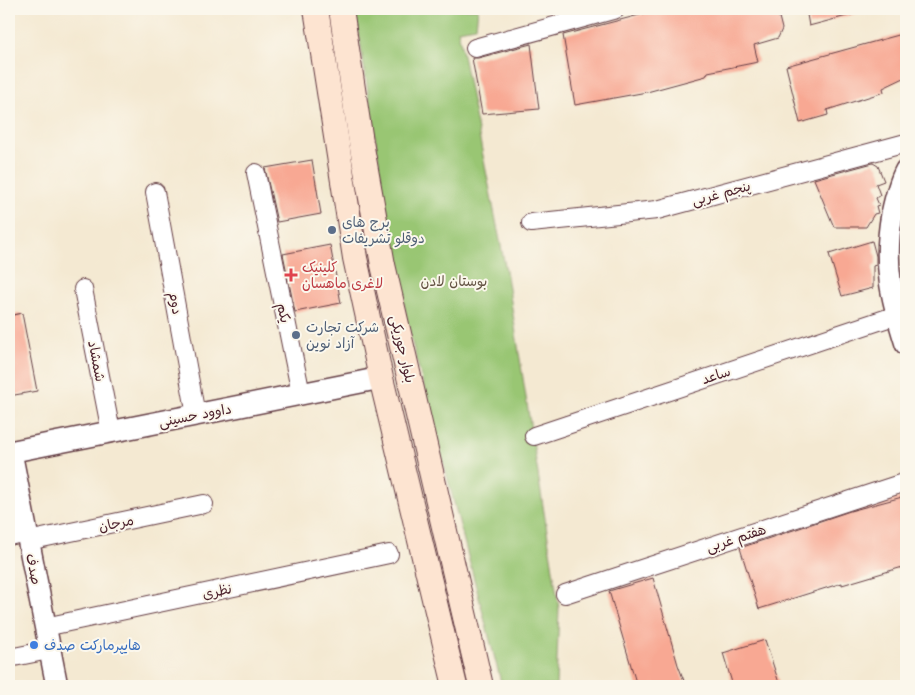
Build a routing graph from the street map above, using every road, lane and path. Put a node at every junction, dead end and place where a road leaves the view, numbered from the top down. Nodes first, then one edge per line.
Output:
1 (316, 9) edge
2 (341, 9) edge
3 (616, 9) edge
4 (475, 48) dead end
5 (906, 143) edge
6 (906, 170) edge
7 (256, 173) dead end
8 (155, 192) dead end
9 (532, 223) dead end
10 (354, 258) junction
11 (383, 265) junction
12 (83, 289) dead end
13 (897, 315) junction
14 (906, 344) edge
15 (381, 378) junction
16 (301, 394) junction
17 (196, 414) junction
18 (111, 432) junction
19 (534, 436) dead end
20 (10, 452) edge
21 (906, 482) edge
22 (204, 504) dead end
23 (21, 536) edge
24 (389, 554) dead end
25 (565, 594) dead end
26 (45, 627) junction
27 (49, 650) junction
28 (9, 658) edge
29 (56, 686) edge
30 (455, 686) edge
31 (481, 686) edge

1 - 10 main road, بلوار جوریکی
2 - 11 main road, بلوار جوریکی
3 - 4 street
5 - 9 street, پنجم غربی
6 - 13 street
7 - 16 street, یکم
8 - 17 street, دوم
10 - 11 main road
10 - 15 main road, بلوار جوریکی
11 - 31 main road, بلوار جوریکی
12 - 18 street, شمشاد
13 - 14 street
13 - 19 street, ساعد
15 - 16 street, داوود حسینی
15 - 30 main road, بلوار جوریکی
16 - 17 street, داوود حسینی
17 - 18 street, داوود حسینی
18 - 20 street, داوود حسینی
20 - 23 street, صدف
21 - 25 street, هفتم غربی
22 - 23 street, مرجان
23 - 26 street, صدف
24 - 26 street, نظری
26 - 27 street, صدف
27 - 28 street
27 - 29 street, صدف

